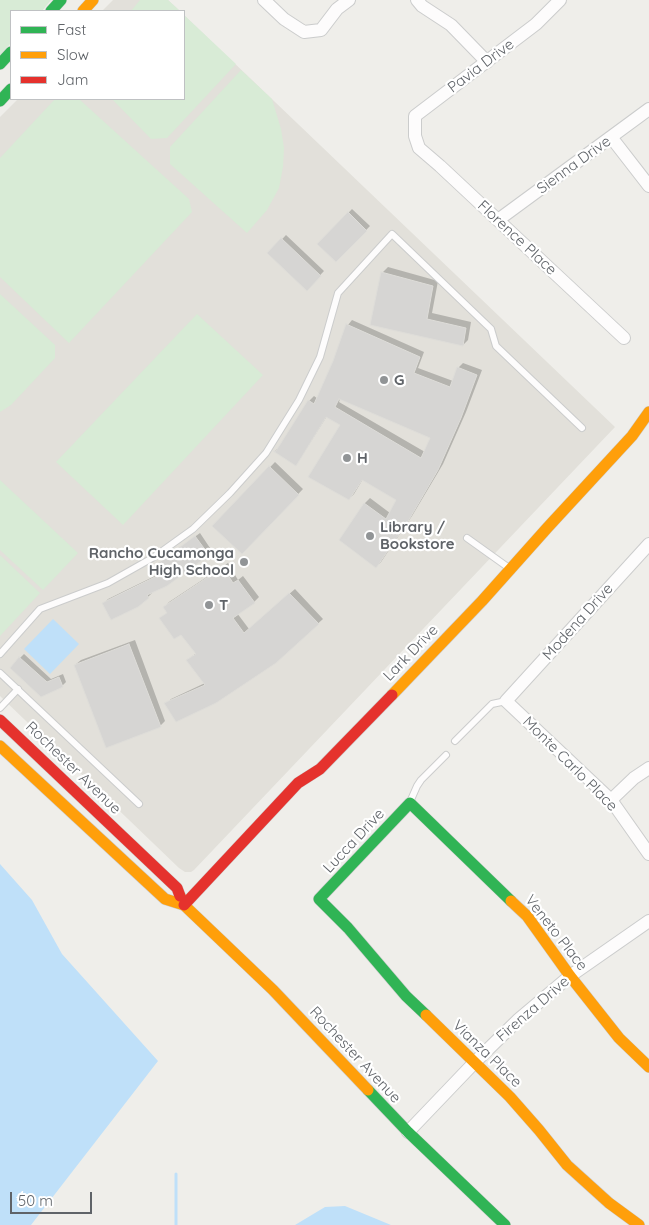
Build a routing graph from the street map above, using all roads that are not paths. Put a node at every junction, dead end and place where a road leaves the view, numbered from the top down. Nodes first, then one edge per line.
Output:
1 (61, 0) edge
2 (93, 0) edge
3 (264, 0) edge
4 (349, 0) edge
5 (417, 0) edge
6 (560, 0) edge
7 (52, 10) edge
8 (84, 10) edge
9 (10, 53) edge
10 (487, 62) junction
11 (0, 64) edge
12 (10, 90) edge
13 (0, 101) edge
14 (649, 108) edge
15 (415, 136) joint
16 (610, 137) junction
17 (649, 186) edge
18 (498, 220) junction
19 (624, 338) dead end
20 (649, 412) edge
21 (582, 428) dead end
22 (467, 538) dead end
23 (649, 544) edge
24 (510, 569) junction
25 (0, 654) edge
26 (0, 673) edge
27 (18, 690) junction
28 (506, 701) junction
29 (0, 708) edge
30 (0, 720) edge
31 (455, 741) dead end
32 (0, 746) edge
33 (446, 755) dead end
34 (649, 768) edge
35 (611, 800) junction
36 (410, 803) junction
37 (139, 804) dead end
38 (649, 854) edge
39 (319, 899) joint
40 (184, 905) junction
41 (649, 921) edge
42 (570, 976) junction
43 (474, 1063) junction
44 (649, 1067) edge
45 (408, 1132) junction
46 (505, 1225) edge
47 (639, 1225) edge

1 - 7 street
2 - 8 street
3 - 4 street
5 - 10 street
6 - 10 street, Pavia Drive
9 - 11 street
10 - 15 street, Pavia Drive
12 - 13 street
14 - 16 street, Sienna Drive
15 - 18 street, Florence Place
16 - 17 street
16 - 18 street, Sienna Drive
18 - 19 street, Florence Place
20 - 24 street, Lark Drive
21 - 25 lane
22 - 24 lane
23 - 28 street, Modena Drive
24 - 40 street, Lark Drive
26 - 27 lane
27 - 29 lane
27 - 37 lane
28 - 31 lane
28 - 35 street, Monte Carlo Place
30 - 40 street, Rochester Avenue
32 - 40 street, Rochester Avenue
33 - 36 lane
34 - 35 street
35 - 38 street, Monte Carlo Place
36 - 39 street, Lucca Drive
36 - 42 street, Veneto Place
39 - 43 street, Vianza Place
40 - 45 street, Rochester Avenue
41 - 42 street, Firenza Drive
42 - 43 street, Firenza Drive
42 - 44 street, Veneto Place
43 - 45 street, Firenza Drive
43 - 47 street, Vianza Place
45 - 46 street, Rochester Avenue

